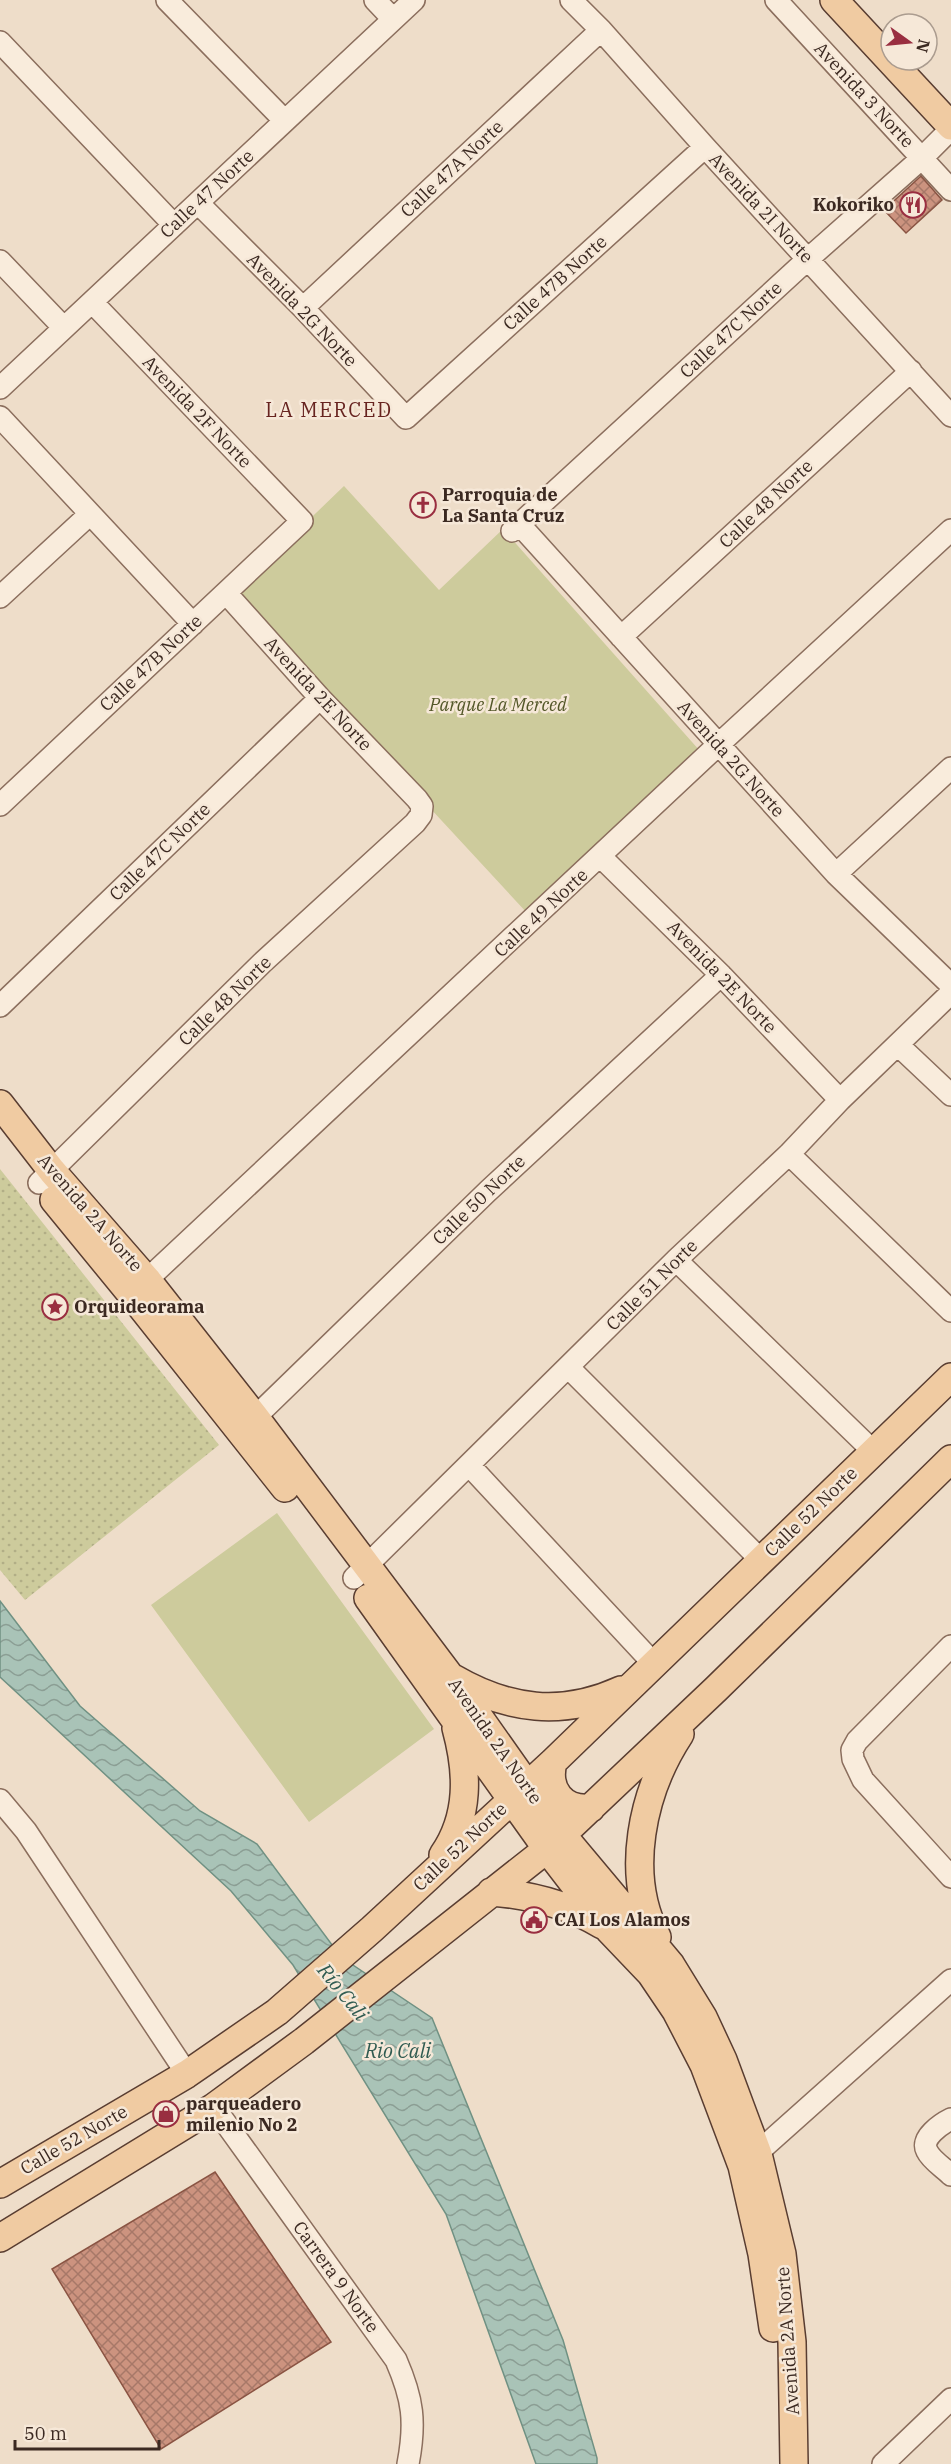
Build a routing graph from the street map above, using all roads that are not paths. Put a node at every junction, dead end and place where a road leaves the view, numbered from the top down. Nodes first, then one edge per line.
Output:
1 (167, 0) edge
2 (375, 0) edge
3 (414, 0) edge
4 (571, 0) edge
5 (776, 0) edge
6 (834, 0) edge
7 (393, 19) junction
8 (601, 30) junction
9 (0, 42) edge
10 (285, 121) junction
11 (951, 127) edge
12 (705, 147) junction
13 (922, 158) junction
14 (951, 190) edge
15 (198, 203) junction
16 (174, 225) junction
17 (808, 259) junction
18 (0, 261) edge
19 (92, 302) junction
20 (303, 309) junction
21 (64, 328) junction
22 (911, 371) junction
23 (0, 388) edge
24 (951, 416) edge
25 (0, 417) edge
26 (406, 418) joint
27 (90, 515) junction
28 (302, 521) joint
29 (516, 528) joint
30 (951, 530) edge
31 (226, 593) junction
32 (0, 597) edge
33 (193, 624) junction
34 (621, 637) junction
35 (320, 698) junction
36 (718, 745) junction
37 (951, 768) edge
38 (0, 805) edge
39 (415, 823) joint
40 (601, 857) junction
41 (836, 874) junction
42 (721, 975) junction
43 (951, 985) edge
44 (951, 993) edge
45 (0, 1006) edge
46 (898, 1045) junction
47 (951, 1095) edge
48 (840, 1100) junction
49 (0, 1104) edge
50 (0, 1133) edge
51 (789, 1154) junction
52 (46, 1177) junction
53 (676, 1260) junction
54 (139, 1287) junction
55 (951, 1311) edge
56 (568, 1367) junction
57 (951, 1377) edge
58 (248, 1424) junction
59 (873, 1452) junction
60 (951, 1459) edge
61 (469, 1465) junction
62 (760, 1560) junction
63 (360, 1572) junction
64 (951, 1646) edge
65 (654, 1664) junction
66 (631, 1685) junction
67 (444, 1686) junction
68 (716, 1689) junction
69 (553, 1762) junction
70 (519, 1793) junction
71 (0, 1800) edge
72 (591, 1808) junction
73 (550, 1841) junction
74 (427, 1877) junction
75 (951, 1877) edge
76 (491, 1892) junction
77 (470, 1908) junction
78 (610, 1931) junction
79 (671, 1965) junction
80 (951, 1980) edge
81 (187, 2074) junction
82 (214, 2107) junction
83 (951, 2119) edge
84 (750, 2160) junction
85 (951, 2175) edge
86 (4, 2181) edge
87 (26, 2221) junction
88 (0, 2238) edge
89 (951, 2399) edge
90 (408, 2464) edge
91 (776, 2464) edge
92 (794, 2464) edge
93 (883, 2464) edge

1 - 10 street
2 - 7 street
3 - 7 street, Calle 47 Norte
4 - 8 street, Avenida 2I Norte
5 - 13 street, Avenida 3 Norte
6 - 11 main road
7 - 10 street, Calle 47 Norte
8 - 12 street, Avenida 2I Norte
8 - 20 street, Calle 47A Norte
9 - 16 street
10 - 15 street, Calle 47 Norte
11 - 13 street, Calle 47C Norte
12 - 17 street, Avenida 2I Norte
12 - 26 street, Calle 47B Norte
13 - 14 street, Avenida 3 Norte
13 - 17 street, Calle 47C Norte
15 - 16 street, Calle 47 Norte
15 - 20 street, Avenida 2G Norte
16 - 19 street, Calle 47 Norte
17 - 22 street, Avenida 2I Norte
17 - 29 street, Calle 47C Norte
18 - 21 street
19 - 21 street, Calle 47 Norte
19 - 28 street, Avenida 2F Norte
20 - 26 street, Avenida 2G Norte
21 - 23 street, Calle 47 Norte
22 - 24 street, Avenida 2I Norte
22 - 34 street, Calle 48 Norte
25 - 27 street
27 - 32 street
27 - 33 street
28 - 31 street, Calle 47B Norte
29 - 34 street, Avenida 2G Norte
30 - 36 street, Calle 49 Norte
31 - 33 street, Calle 47B Norte
31 - 35 street, Avenida 2E Norte
33 - 38 street, Calle 47B Norte
34 - 36 street, Avenida 2G Norte
35 - 39 street, Avenida 2E Norte
35 - 45 street, Calle 47C Norte
36 - 40 street, Calle 49 Norte
36 - 41 street, Avenida 2G Norte
37 - 41 street
39 - 52 street, Calle 48 Norte
40 - 42 street, Avenida 2E Norte
40 - 54 street, Calle 49 Norte
41 - 43 street, Avenida 2G Norte
42 - 48 street, Avenida 2E Norte
42 - 58 street, Calle 50 Norte
44 - 46 street, Calle 51 Norte
46 - 47 street
46 - 48 street, Calle 51 Norte
48 - 51 street, Calle 51 Norte
49 - 52 main road, Avenida 2A Norte
50 - 52 main road, Avenida 2A Norte
51 - 53 street, Calle 51 Norte
51 - 55 street
52 - 54 main road, Avenida 2A Norte
53 - 56 street, Calle 51 Norte
53 - 59 street
54 - 58 main road, Avenida 2A Norte
56 - 61 street, Calle 51 Norte
56 - 62 street
57 - 59 main road, Calle 52 Norte
58 - 63 main road, Avenida 2A Norte
59 - 62 main road, Calle 52 Norte
60 - 68 main road
61 - 63 street, Calle 51 Norte
61 - 65 street
62 - 65 main road, Calle 52 Norte
63 - 67 main road, Avenida 2A Norte
64 - 75 street
65 - 66 main road, Calle 52 Norte
66 - 67 main road
66 - 69 main road, Calle 52 Norte
67 - 70 main road, Avenida 2A Norte
67 - 74 main road
68 - 72 main road
68 - 79 main road
69 - 70 main road, Calle 52 Norte
69 - 72 main road
70 - 73 main road, Avenida 2A Norte
70 - 74 main road, Calle 52 Norte
71 - 81 street
72 - 73 main road
73 - 76 main road
73 - 77 main road
73 - 78 main road, Avenida 2A Norte
73 - 79 main road, Avenida 2A Norte
74 - 81 main road, Calle 52 Norte
76 - 77 main road
76 - 78 main road
77 - 82 main road
78 - 84 main road, Avenida 2A Norte
79 - 84 main road, Avenida 2A Norte
80 - 84 street
81 - 86 main road, Calle 52 Norte
82 - 87 main road
82 - 90 street, Carrera 9 Norte
83 - 85 street
84 - 91 main road, Avenida 2A Norte
84 - 92 main road, Avenida 2A Norte
86 - 87 main road
87 - 88 main road
89 - 93 street

